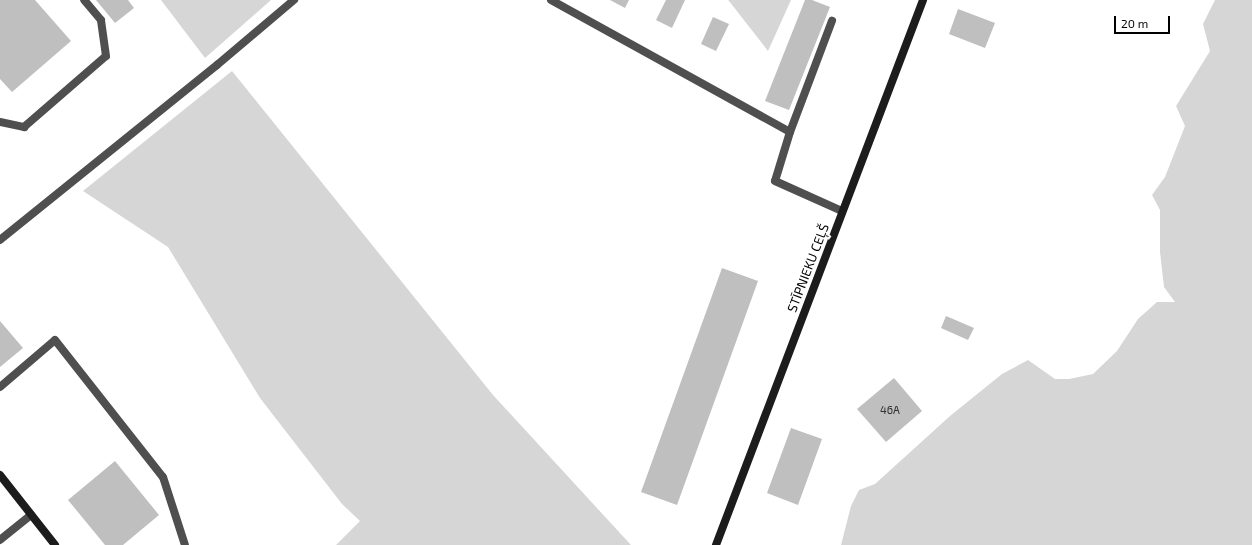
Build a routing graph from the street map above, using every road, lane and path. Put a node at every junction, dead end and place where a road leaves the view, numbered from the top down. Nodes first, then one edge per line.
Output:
1 (84, 0) edge
2 (294, 0) edge
3 (551, 0) edge
4 (924, 0) edge
5 (832, 21) dead end
6 (0, 122) edge
7 (790, 132) junction
8 (842, 211) junction
9 (0, 240) edge
10 (0, 387) edge
11 (0, 475) edge
12 (31, 516) junction
13 (0, 540) edge
14 (55, 545) edge
15 (185, 545) edge
16 (716, 545) edge

1 - 6 street
2 - 9 street
3 - 7 street
4 - 8 main road, STĪPNIEKU CEĻŠ
5 - 7 street
7 - 8 street
8 - 16 main road, STĪPNIEKU CEĻŠ
10 - 15 street
11 - 12 main road
12 - 13 street
12 - 14 main road

